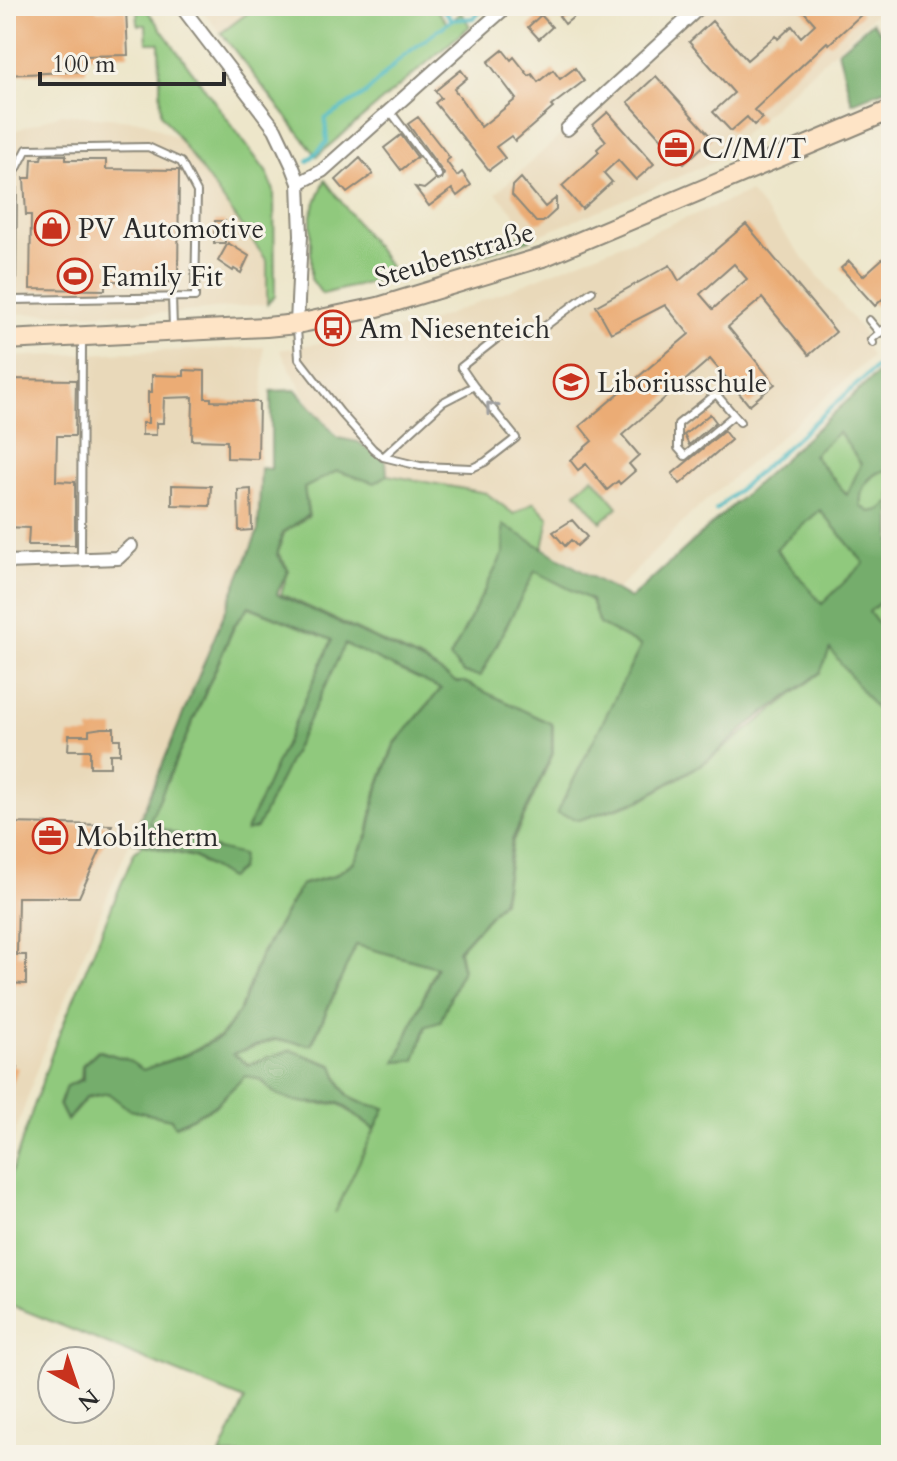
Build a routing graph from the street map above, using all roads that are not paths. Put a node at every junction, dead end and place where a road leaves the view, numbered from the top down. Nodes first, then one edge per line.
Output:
1 (181, 6) edge
2 (486, 6) edge
3 (507, 6) edge
4 (701, 6) edge
5 (495, 17) junction
6 (389, 109) junction
7 (891, 110) edge
8 (567, 129) dead end
9 (438, 175) dead end
10 (10, 176) edge
11 (299, 183) junction
12 (9, 261) edge
13 (592, 291) dead end
14 (172, 297) junction
15 (869, 320) dead end
16 (891, 323) edge
17 (297, 324) junction
18 (173, 332) junction
19 (880, 333) junction
20 (82, 336) junction
21 (6, 340) edge
22 (873, 343) dead end
23 (474, 386) junction
24 (734, 415) junction
25 (740, 422) dead end
26 (383, 457) junction
27 (131, 546) dead end
28 (81, 559) junction
29 (6, 562) edge

1 - 11 street
2 - 5 lane
3 - 5 street
4 - 8 street
5 - 6 street
6 - 9 lane
6 - 11 street
7 - 17 street, Steubenstraße
10 - 12 lane
10 - 14 lane
11 - 17 street
12 - 14 lane
13 - 23 lane
14 - 18 lane
15 - 19 lane
16 - 19 lane
17 - 18 street, Steubenstraße
17 - 26 lane
18 - 20 street, Steubenstraße
19 - 22 lane
20 - 21 street, Steubenstraße
20 - 28 lane
23 - 26 lane
26 -> 23 lane
24 - 24 lane
24 - 25 lane
27 - 28 street
28 - 29 street

